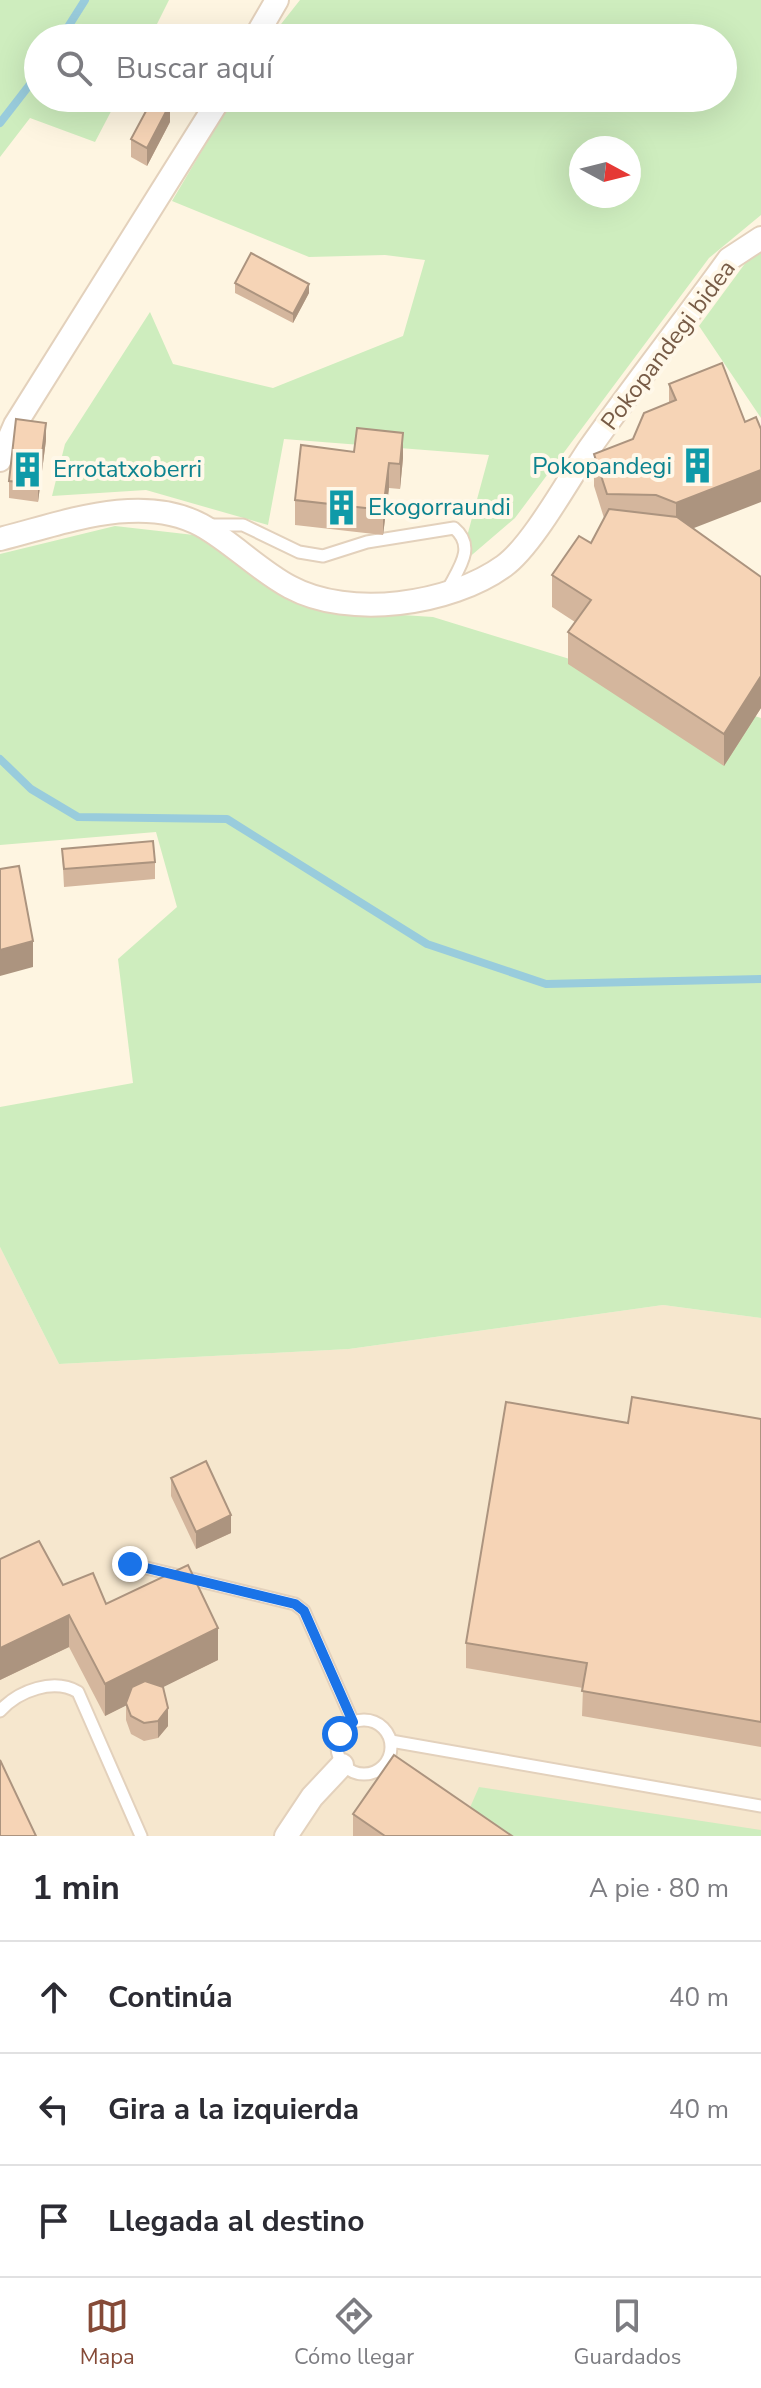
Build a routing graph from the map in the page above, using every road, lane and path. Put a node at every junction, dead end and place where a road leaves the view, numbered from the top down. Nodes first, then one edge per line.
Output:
1 (277, 0) edge
2 (263, 24) edge
3 (211, 112) edge
4 (761, 238) edge
5 (0, 460) edge
6 (200, 525) junction
7 (0, 539) edge
8 (445, 595) junction
9 (130, 1564) dead end
10 (0, 1711) edge
11 (353, 1722) junction
12 (391, 1741) junction
13 (342, 1765) junction
14 (761, 1806) edge
15 (141, 1836) edge
16 (286, 1836) edge

1 - 2 street
3 - 5 street
4 - 8 street, Pokopandegi bidea
6 - 7 street, Pokopandegi bidea
6 - 8 street, Pokopandegi bidea
6 - 8 lane
9 - 11 lane
10 - 15 lane
11 - 12 lane
11 - 13 lane
12 - 13 lane
12 - 14 lane
13 - 16 street

